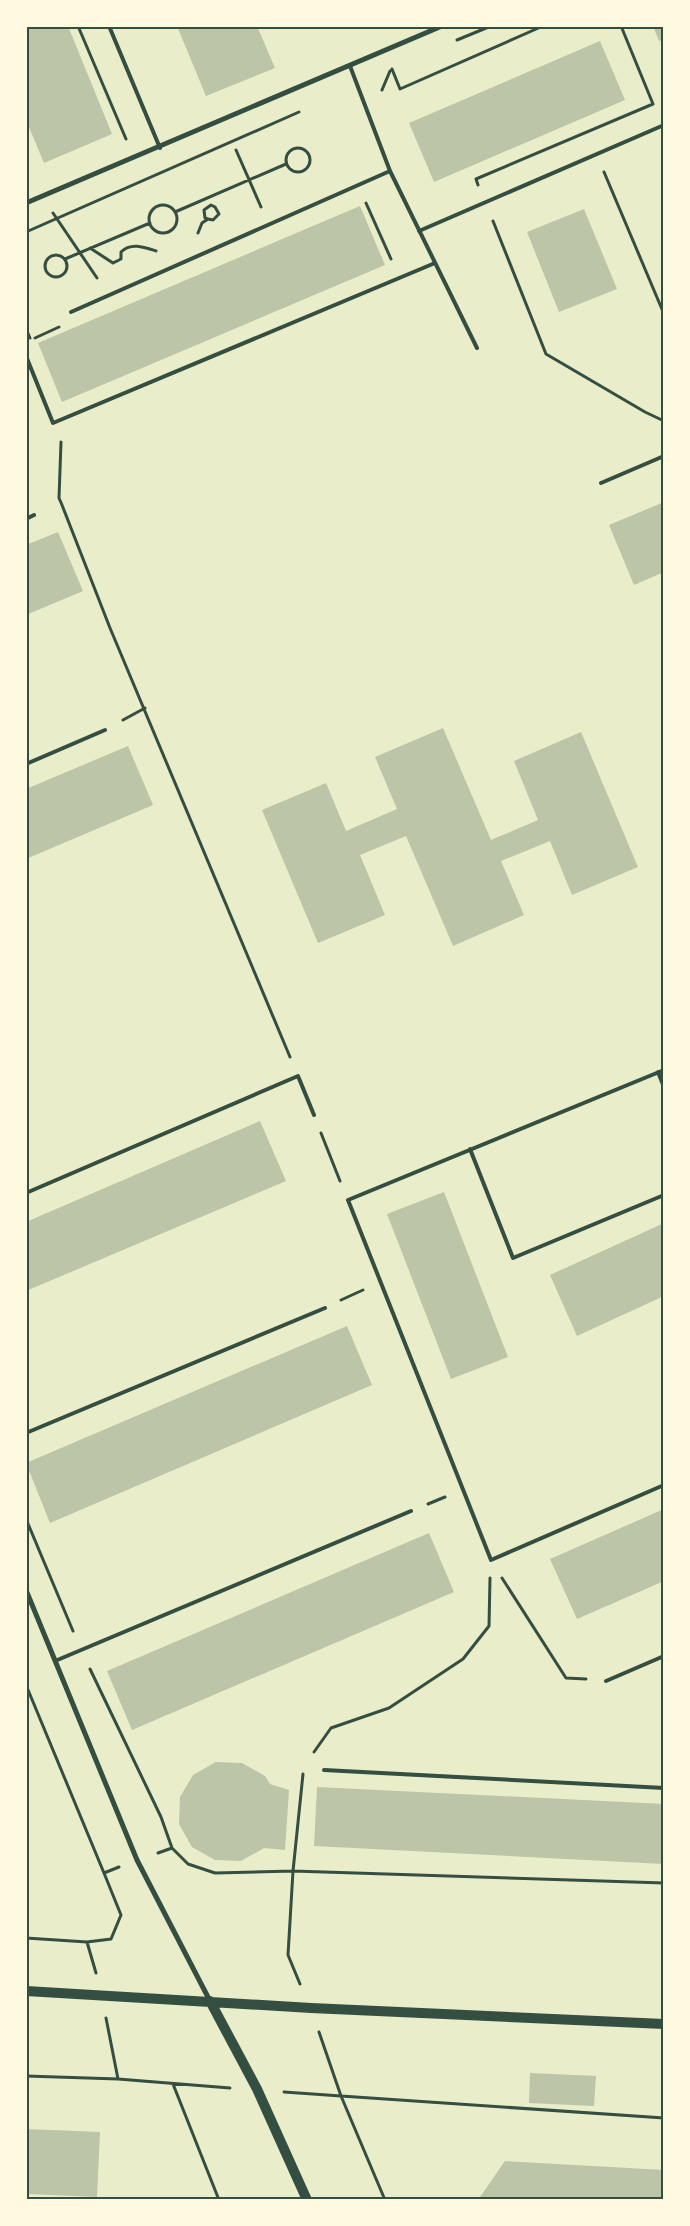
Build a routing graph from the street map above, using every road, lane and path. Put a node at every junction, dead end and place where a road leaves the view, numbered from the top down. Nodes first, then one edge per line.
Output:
1 (78, 26) edge
2 (109, 26) edge
3 (442, 26) edge
4 (491, 26) edge
5 (543, 26) edge
6 (621, 26) edge
7 (455, 41) dead end
8 (400, 64) dead end
9 (350, 66) junction
10 (391, 68) junction
11 (357, 84) junction
12 (305, 110) dead end
13 (372, 124) junction
14 (664, 125) edge
15 (588, 132) junction
16 (126, 140) dead end
17 (160, 148) junction
18 (236, 150) dead end
19 (597, 154) junction
20 (286, 164) junction
21 (390, 171) junction
22 (355, 186) junction
23 (485, 202) junction
24 (26, 203) edge
25 (175, 212) junction
26 (208, 219) junction
27 (56, 220) junction
28 (150, 223) junction
29 (269, 224) junction
30 (419, 231) junction
31 (26, 232) edge
32 (195, 238) dead end
33 (90, 248) junction
34 (161, 251) dead end
35 (78, 253) junction
36 (65, 259) junction
37 (435, 263) junction
38 (394, 268) dead end
39 (109, 295) junction
40 (71, 312) dead end
41 (664, 314) edge
42 (64, 325) dead end
43 (31, 340) dead end
44 (477, 348) dead end
45 (26, 356) edge
46 (61, 420) junction
47 (664, 421) edge
48 (664, 456) edge
49 (601, 483) dead end
50 (34, 515) dead end
51 (26, 519) edge
52 (145, 708) junction
53 (105, 730) joint
54 (26, 764) edge
55 (664, 1070) edge
56 (658, 1072) junction
57 (298, 1076) junction
58 (664, 1087) edge
59 (314, 1114) joint
60 (470, 1149) junction
61 (26, 1194) edge
62 (664, 1195) edge
63 (348, 1200) junction
64 (380, 1282) junction
65 (325, 1308) joint
66 (26, 1432) edge
67 (664, 1485) edge
68 (463, 1489) junction
69 (412, 1512) joint
70 (26, 1519) edge
71 (491, 1560) junction
72 (26, 1590) edge
73 (81, 1650) junction
74 (664, 1656) edge
75 (55, 1661) junction
76 (606, 1681) joint
77 (26, 1684) edge
78 (303, 1767) junction
79 (324, 1770) joint
80 (664, 1788) edge
81 (172, 1848) dead end
82 (293, 1871) junction
83 (104, 1873) dead end
84 (664, 1883) edge
85 (26, 1938) edge
86 (87, 1942) dead end
87 (26, 1991) edge
88 (210, 2001) junction
89 (311, 2008) junction
90 (664, 2024) edge
91 (26, 2076) edge
92 (173, 2084) junction
93 (257, 2090) junction
94 (341, 2096) junction
95 (664, 2118) edge
96 (219, 2200) edge
97 (307, 2200) edge
98 (385, 2200) edge

1 - 16 path
2 - 17 lane
3 - 9 street
4 - 7 path
5 - 10 path
6 - 15 path
8 - 10 path
9 - 11 lane
9 - 17 street
10 - 11 path
10 - 13 path
11 - 13 lane
12 - 27 path
13 - 21 lane
14 - 19 lane
15 - 19 path
15 - 23 path
17 - 24 street
18 - 29 path
19 - 23 lane
19 - 41 path
20 - 20 path
20 - 25 path
21 - 22 lane
21 - 30 lane
22 - 29 lane
22 - 38 path
23 - 30 lane
23 - 47 path
25 - 28 path
25 - 28 path
26 - 26 path
26 - 32 path
27 - 31 path
27 - 35 path
28 - 33 path
29 - 39 lane
30 - 37 lane
33 - 34 path
33 - 35 path
35 - 36 path
35 - 39 path
36 - 36 path
37 - 44 lane
37 - 46 lane
39 - 40 lane
42 - 43 path
45 - 46 lane
46 - 52 path
48 - 49 lane
50 - 51 lane
52 - 53 path
52 - 57 path
53 - 54 lane
55 - 56 lane
56 - 58 lane
56 - 60 lane
57 - 59 lane
57 - 61 lane
59 - 63 path
60 - 62 lane
60 - 63 lane
63 - 64 lane
64 - 65 path
64 - 68 lane
65 - 66 lane
67 - 71 lane
68 - 69 path
68 - 71 lane
69 - 73 lane
70 - 73 path
71 - 76 path
71 - 78 path
72 - 75 street
73 - 75 lane
73 - 81 path
74 - 76 lane
75 - 88 street
77 - 83 path
78 - 79 path
78 - 82 path
79 - 80 lane
82 - 84 path
82 - 89 path
85 - 86 path
87 - 88 main road
88 - 89 main road
88 - 93 main road
89 - 90 main road
89 - 94 path
91 - 92 path
92 - 93 path
92 - 96 path
93 - 94 path
93 - 97 main road
94 - 95 path
94 - 98 path

